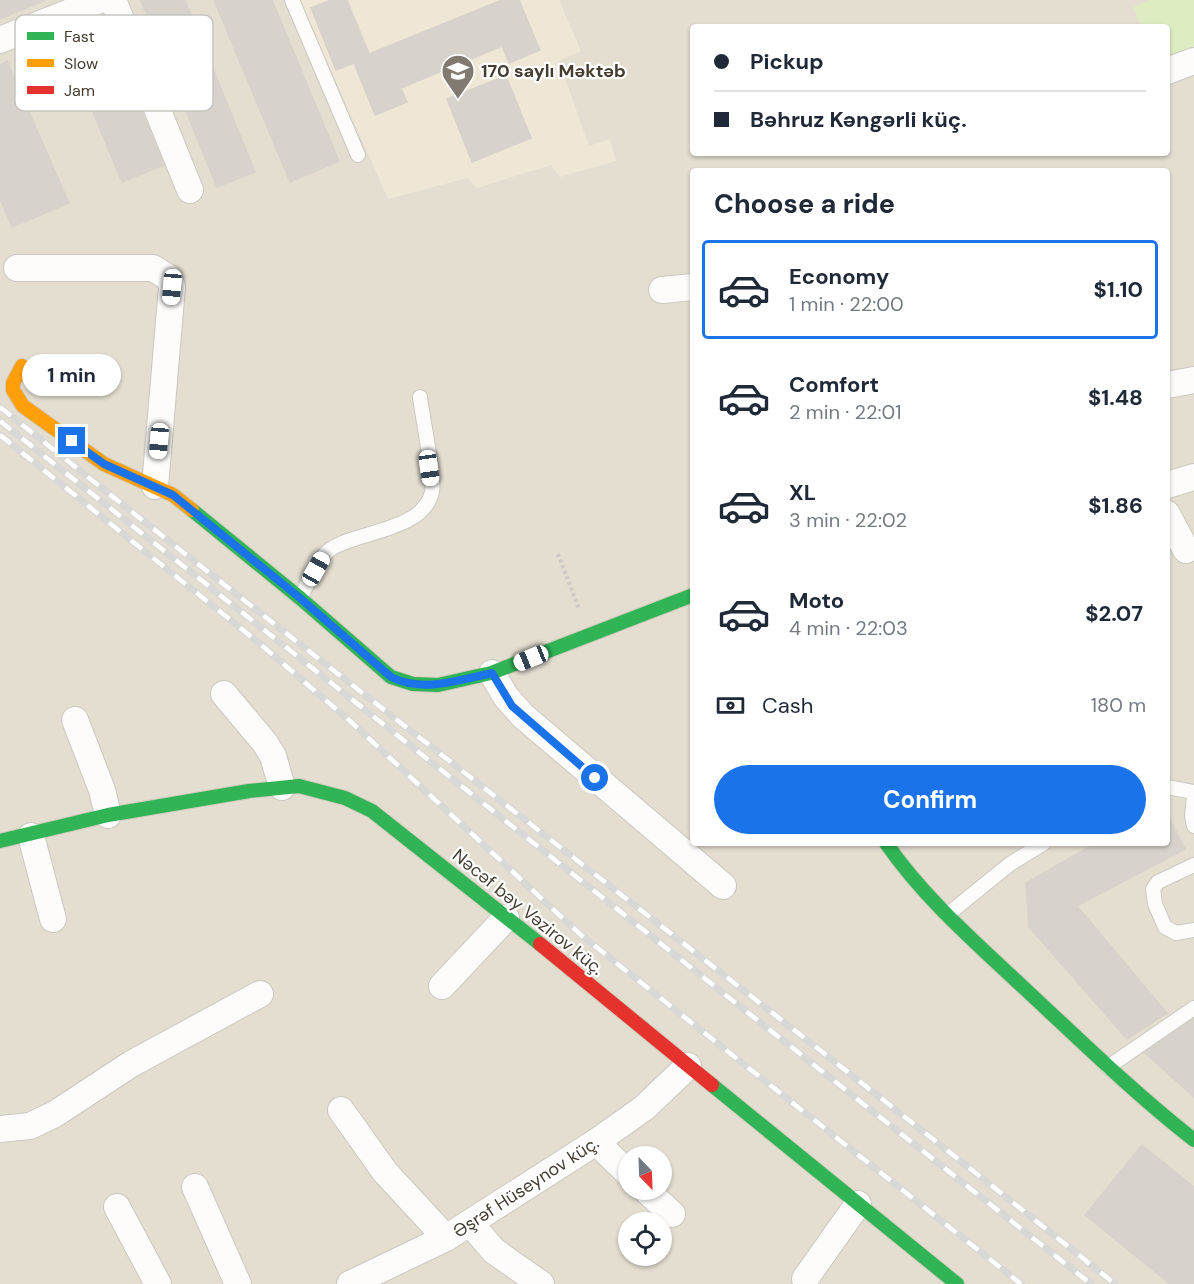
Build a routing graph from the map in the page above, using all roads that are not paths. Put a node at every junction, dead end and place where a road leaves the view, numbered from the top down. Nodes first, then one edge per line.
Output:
1 (100, 0) edge
2 (113, 0) edge
3 (291, 0) edge
4 (62, 15) edge
5 (119, 15) edge
6 (15, 34) edge
7 (0, 40) edge
8 (1194, 62) edge
9 (1170, 70) edge
10 (158, 111) edge
11 (358, 156) dead end
12 (190, 190) dead end
13 (16, 268) dead end
14 (690, 287) edge
15 (663, 290) dead end
16 (22, 366) dead end
17 (1194, 380) edge
18 (1170, 384) edge
19 (420, 397) dead end
20 (1194, 477) edge
21 (1170, 484) edge
22 (155, 486) junction
23 (1170, 520) edge
24 (1186, 550) dead end
25 (690, 596) edge
26 (300, 598) junction
27 (492, 673) junction
28 (224, 694) dead end
29 (75, 720) dead end
30 (282, 787) junction
31 (1170, 789) edge
32 (1194, 794) edge
33 (108, 816) junction
34 (1194, 826) edge
35 (31, 836) junction
36 (0, 841) edge
37 (887, 846) edge
38 (1039, 846) edge
39 (1194, 865) edge
40 (723, 886) dead end
41 (947, 915) junction
42 (506, 918) junction
43 (53, 919) dead end
44 (1194, 930) edge
45 (442, 986) dead end
46 (260, 994) dead end
47 (1194, 1008) edge
48 (688, 1066) junction
49 (1108, 1067) junction
50 (341, 1110) dead end
51 (0, 1129) edge
52 (1194, 1140) edge
53 (596, 1142) junction
54 (618, 1163) edge
55 (195, 1187) dead end
56 (657, 1200) edge
57 (858, 1204) junction
58 (117, 1207) dead end
59 (670, 1212) edge
60 (470, 1223) junction
61 (446, 1238) junction
62 (806, 1279) dead end
63 (534, 1282) edge
64 (158, 1284) edge
65 (238, 1284) edge
66 (350, 1284) edge
67 (957, 1284) edge

1 - 4 street
2 - 5 street
3 - 11 lane
6 - 7 street
8 - 9 street
10 - 12 street
13 - 22 street
14 - 15 street
16 - 22 street
17 - 18 street
19 - 26 lane
20 - 21 street
22 - 26 street
23 - 24 street
25 - 27 street
26 - 27 street
27 - 40 street
28 - 30 street
29 - 33 street
30 - 33 street, Nəcəf bəy Vəzirov küç.
30 - 42 street, Nəcəf bəy Vəzirov küç.
31 - 32 lane
32 - 34 lane
33 - 35 street, Nəcəf bəy Vəzirov küç.
35 - 36 street, Nəcəf bəy Vəzirov küç.
35 - 43 street
37 - 41 street
38 - 41 lane
39 - 44 lane
41 - 49 street
42 - 45 street
42 - 48 street, Nəcəf bəy Vəzirov küç.
46 - 51 street
47 - 49 lane
48 - 53 street, Əşrəf Hüseynov küç.
48 - 57 street, Nəcəf bəy Vəzirov küç.
49 - 52 street
50 - 61 street
53 - 54 street
53 - 60 street, Əşrəf Hüseynov küç.
55 - 65 street
56 - 59 street
57 - 62 street
57 - 67 street, Nəcəf bəy Vəzirov küç.
58 - 64 street
60 - 61 street, Əşrəf Hüseynov küç.
60 - 63 street
61 - 66 street, Əşrəf Hüseynov küç.

